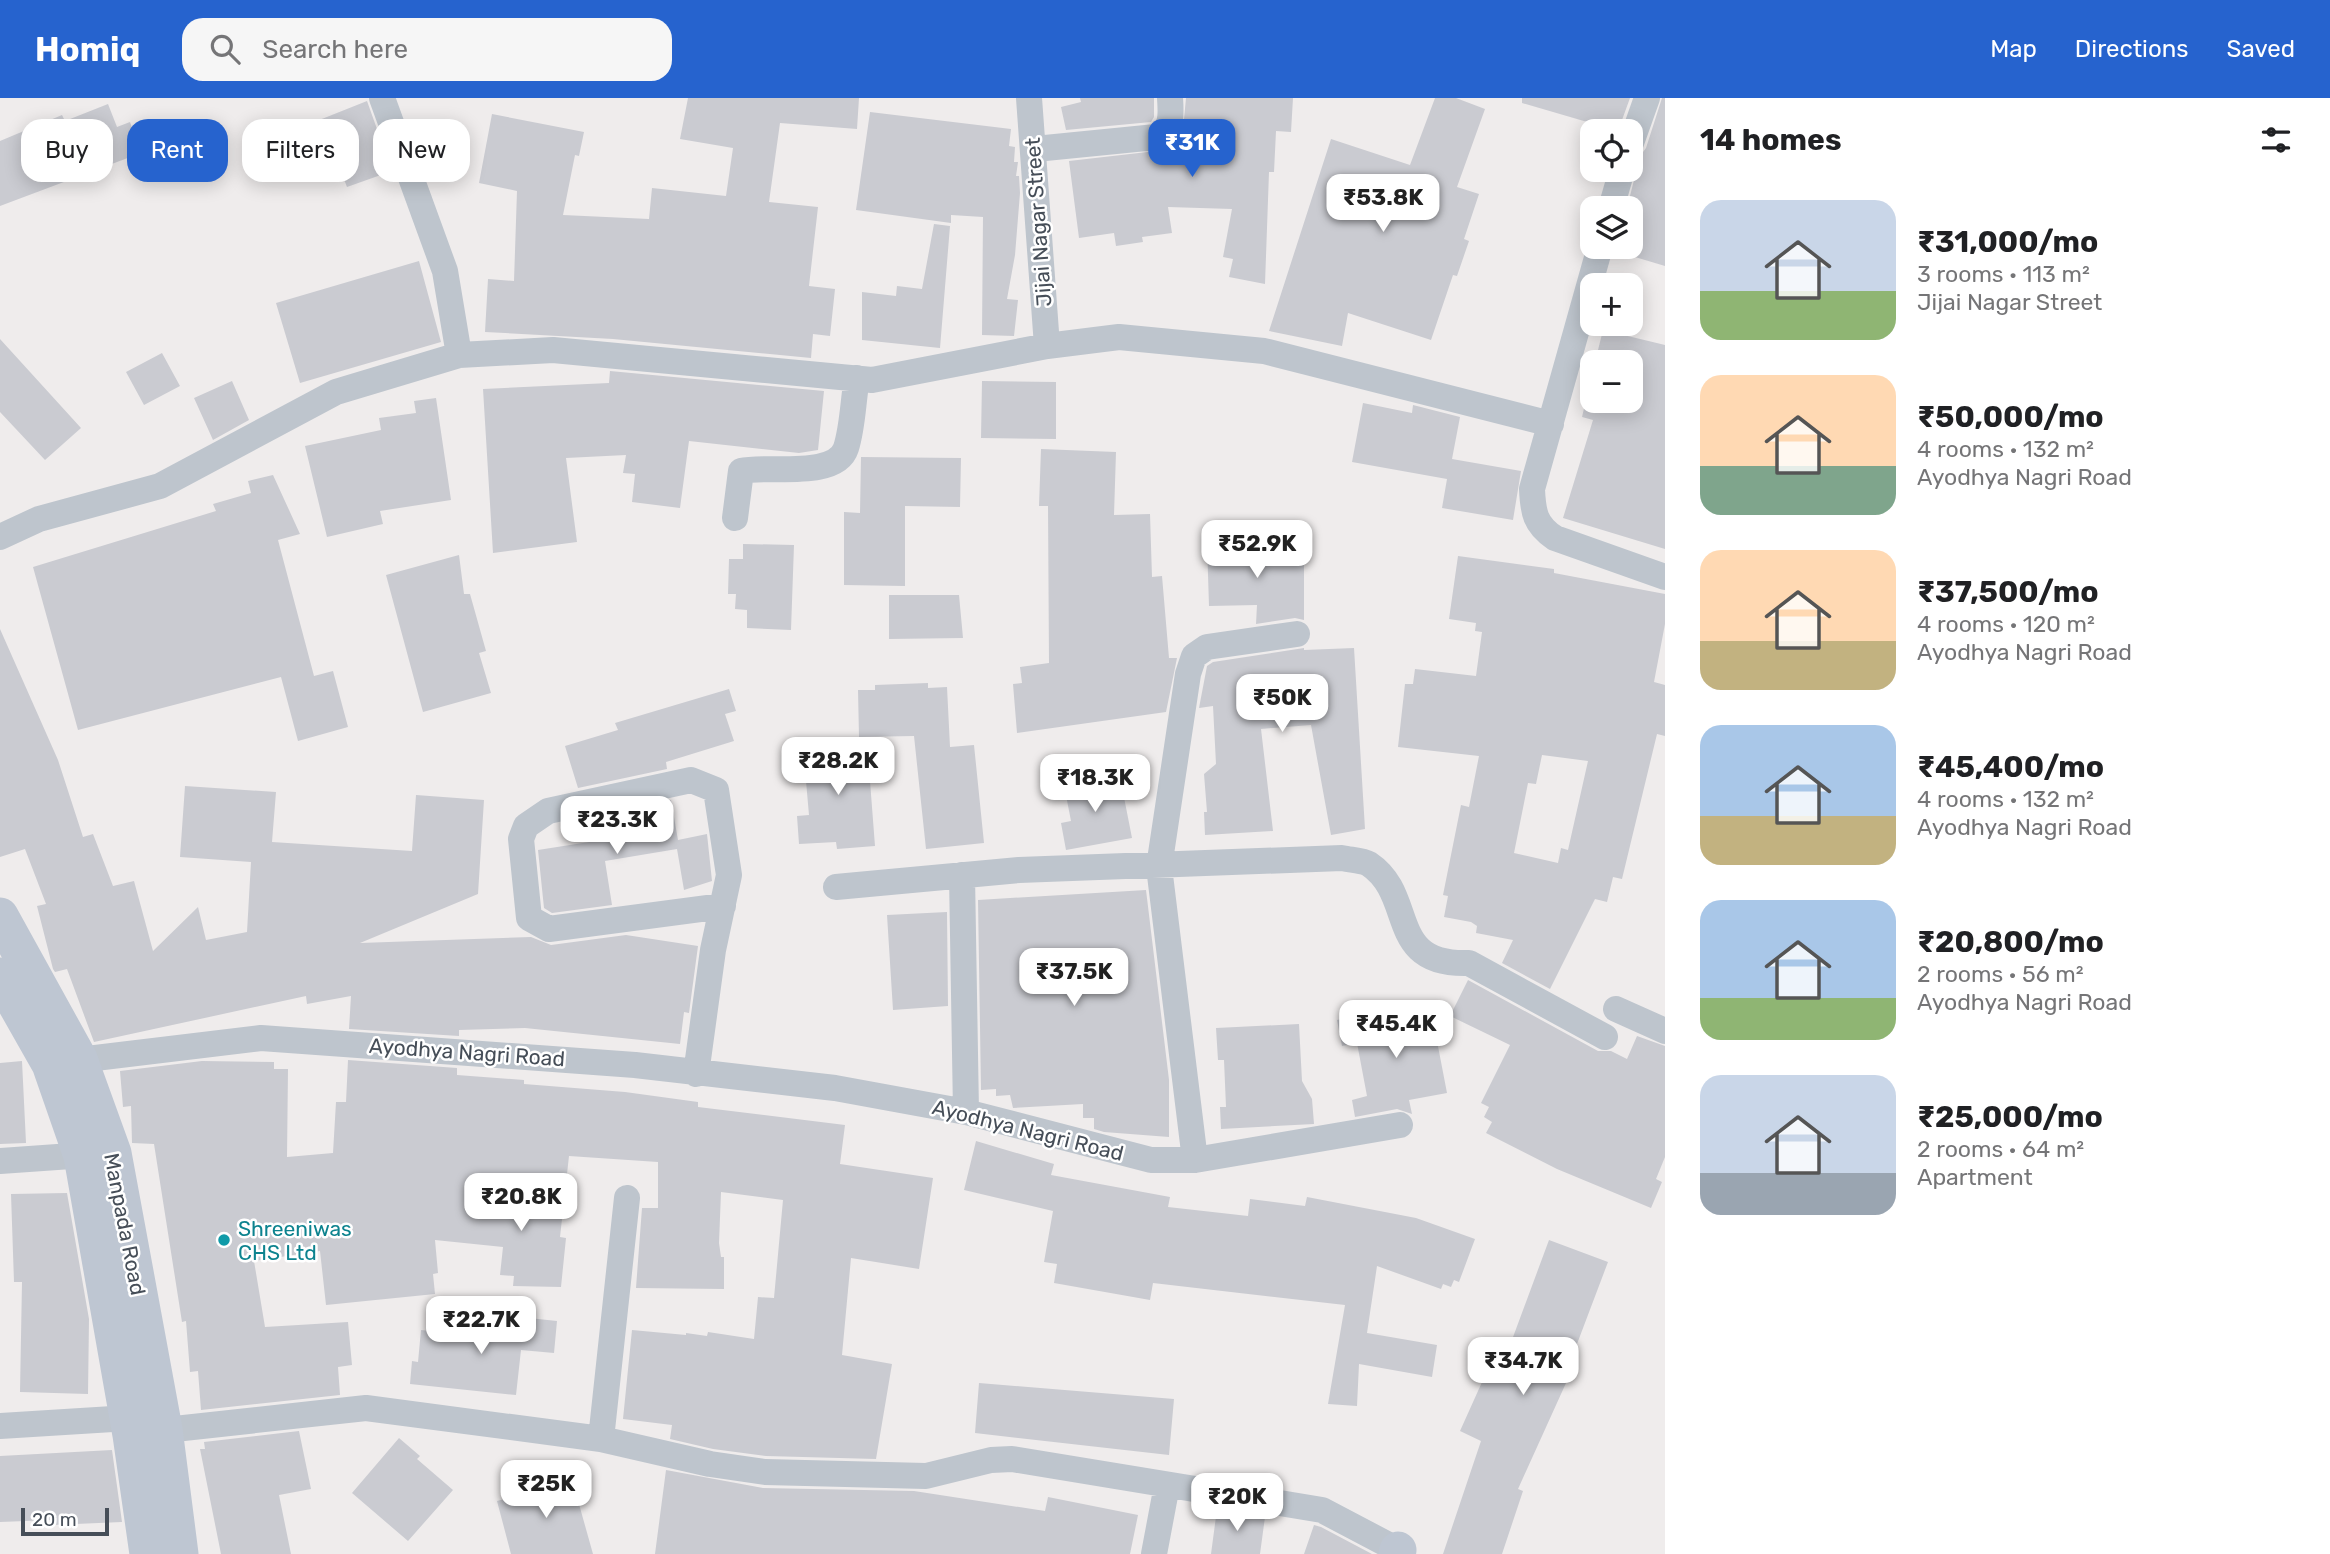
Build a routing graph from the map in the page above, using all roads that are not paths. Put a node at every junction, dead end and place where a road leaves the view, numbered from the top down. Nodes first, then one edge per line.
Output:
1 (382, 98) edge
2 (1029, 98) edge
3 (1170, 98) edge
4 (1647, 98) edge
5 (1640, 119) edge
6 (1035, 149) junction
7 (1597, 259) edge
8 (1046, 346) junction
9 (458, 355) junction
10 (857, 378) junction
11 (1551, 424) junction
12 (735, 518) dead end
13 (0, 537) edge
14 (1665, 577) edge
15 (1297, 634) dead end
16 (1159, 867) junction
17 (962, 875) junction
18 (836, 887) dead end
19 (723, 906) junction
20 (0, 916) edge
21 (0, 976) edge
22 (1616, 1009) dead end
23 (1665, 1031) edge
24 (1605, 1037) dead end
25 (65, 1062) junction
26 (696, 1074) junction
27 (966, 1112) junction
28 (1400, 1125) dead end
29 (98, 1155) junction
30 (1195, 1160) junction
31 (0, 1161) edge
32 (627, 1198) dead end
33 (146, 1425) junction
34 (0, 1426) edge
35 (601, 1439) junction
36 (1167, 1485) junction
37 (1398, 1552) edge
38 (148, 1554) edge
39 (180, 1554) edge
40 (1154, 1554) edge

1 - 9 street
2 - 6 street, Jijai Nagar Street
3 - 6 street
4 - 5 street
6 - 8 street, Jijai Nagar Street
7 - 11 street
8 - 10 street
8 - 11 street
9 - 10 street
9 - 13 street
10 - 12 street
11 - 14 street
15 - 16 street
16 - 17 street
16 - 24 street
16 - 30 street
17 - 18 street
17 - 27 street
19 - 19 street
19 - 26 street
20 - 25 main road, Manpada Road
21 - 25 main road, Manpada Road
22 - 23 street
25 - 26 street, Ayodhya Nagri Road
25 - 29 main road, Manpada Road
26 - 27 street, Ayodhya Nagri Road
27 - 30 street, Ayodhya Nagri Road
28 - 30 street, Ayodhya Nagri Road
29 - 31 street
29 - 33 main road, Manpada Road
32 - 35 street
33 - 34 street
33 - 35 street
33 - 38 main road, Manpada Road
33 - 39 main road, Manpada Road
35 - 36 street
36 - 37 street
36 - 40 street

